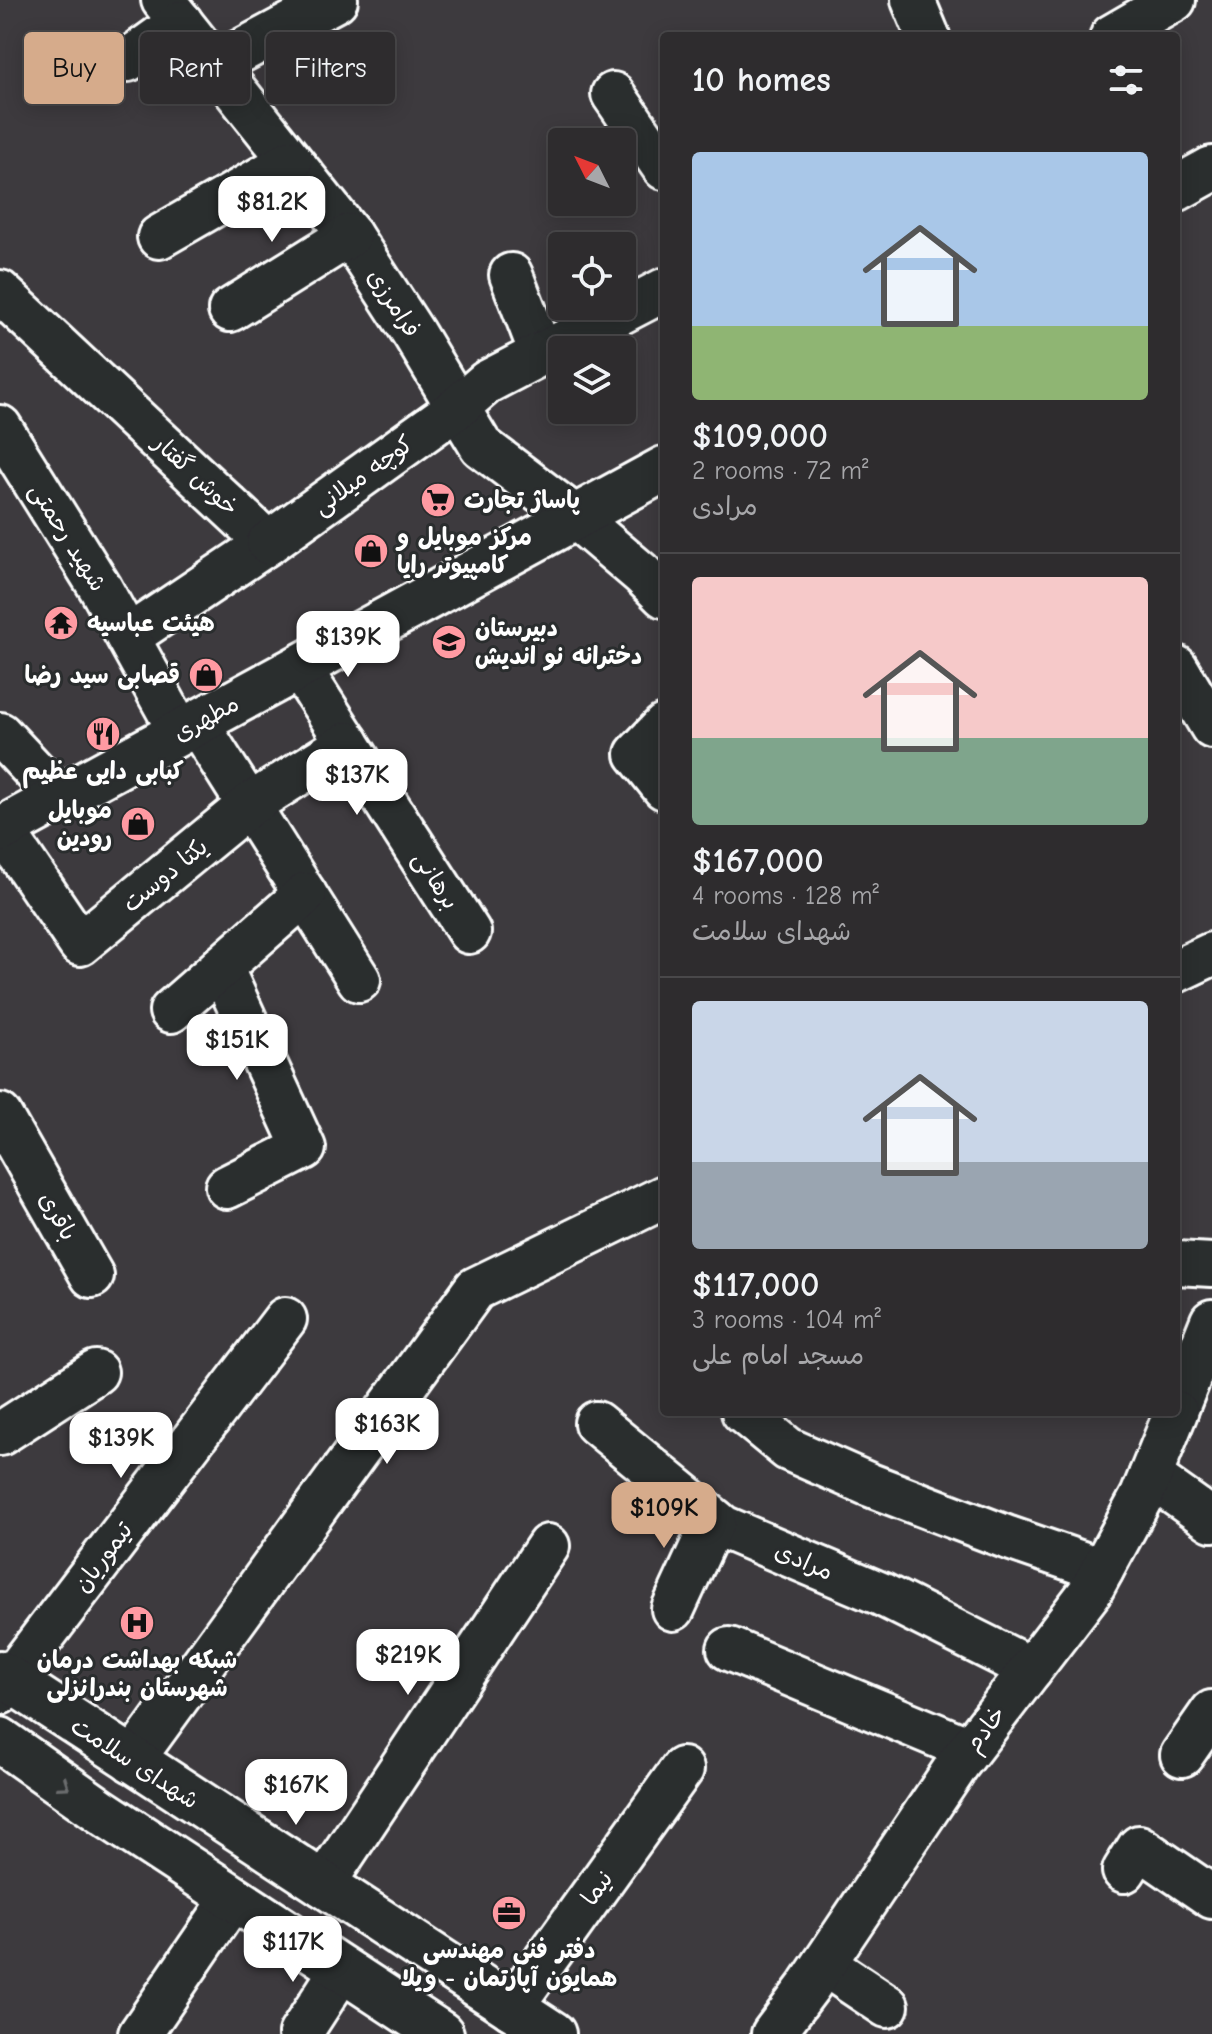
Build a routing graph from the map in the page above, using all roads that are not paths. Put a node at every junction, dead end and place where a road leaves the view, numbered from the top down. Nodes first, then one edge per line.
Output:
1 (336, 0) edge
2 (913, 0) edge
3 (1174, 0) edge
4 (172, 11) edge
5 (189, 32) edge
6 (926, 32) edge
7 (1119, 32) edge
8 (250, 46) edge
9 (128, 60) dead end
10 (613, 94) dead end
11 (246, 104) edge
12 (627, 128) edge
13 (636, 143) edge
14 (291, 161) junction
15 (660, 164) edge
16 (1212, 169) edge
17 (1180, 187) edge
18 (350, 235) junction
19 (159, 237) dead end
20 (511, 275) dead end
21 (0, 292) edge
22 (660, 292) edge
23 (230, 310) dead end
24 (541, 353) junction
25 (458, 407) junction
26 (0, 427) edge
27 (660, 471) edge
28 (575, 517) junction
29 (268, 543) junction
30 (660, 592) edge
31 (128, 637) junction
32 (299, 667) junction
33 (1180, 674) edge
34 (1212, 727) edge
35 (189, 728) junction
36 (660, 730) edge
37 (0, 734) edge
38 (348, 743) junction
39 (660, 783) edge
40 (60, 798) junction
41 (249, 805) junction
42 (1, 830) edge
43 (305, 894) junction
44 (469, 932) dead end
45 (1212, 954) edge
46 (221, 967) junction
47 (1180, 969) edge
48 (359, 980) dead end
49 (171, 1011) dead end
50 (0, 1115) edge
51 (227, 1187) dead end
52 (660, 1199) edge
53 (1180, 1263) edge
54 (1212, 1265) edge
55 (92, 1276) dead end
56 (285, 1319) dead end
57 (1212, 1321) edge
58 (96, 1372) dead end
59 (1180, 1389) edge
60 (748, 1416) edge
61 (1167, 1416) edge
62 (596, 1423) dead end
63 (0, 1434) edge
64 (1150, 1476) junction
65 (714, 1520) junction
66 (1212, 1520) edge
67 (548, 1546) dead end
68 (1102, 1570) junction
69 (673, 1609) dead end
70 (729, 1649) dead end
71 (1031, 1669) junction
72 (3, 1682) edge
73 (1212, 1712) edge
74 (0, 1740) edge
75 (969, 1749) junction
76 (1182, 1755) dead end
77 (132, 1761) junction
78 (682, 1769) dead end
79 (1124, 1871) dead end
80 (323, 1885) junction
81 (1212, 1897) edge
82 (233, 1898) junction
83 (824, 1964) junction
84 (342, 1969) junction
85 (887, 2006) dead end
86 (529, 2024) edge
87 (140, 2034) edge
88 (300, 2034) edge
89 (441, 2034) edge
90 (773, 2034) edge

1 - 8 street
2 - 6 street
3 - 7 street
4 - 5 street, فرامرزی
4 - 9 street
10 - 12 street
11 - 14 street, فرامرزی
13 - 15 street
14 - 18 street, فرامرزی
14 - 19 street
16 - 17 main road
18 - 23 street
18 - 25 street, فرامرزی
20 - 24 street
21 - 29 street, خوش گفتار
22 - 24 street, کوچه میلانی
24 - 25 street, کوچه میلانی
25 - 28 street, فرامرزی
25 - 29 street, کوچه میلانی
26 - 31 street, شهید رحمتی
27 - 28 main road, مطهری
28 - 30 street, فرامرزی
28 - 32 main road, مطهری
29 - 31 street
31 - 35 street, شهید رحمتی
32 - 35 main road, مطهری
32 - 38 street, برهانی
33 - 34 street
35 - 40 main road, مطهری
35 - 41 street, شهید رحمتی
36 - 39 street
37 - 40 street
38 - 41 street, یکتا دوست
38 - 44 street, برهانی
40 - 42 main road, مطهری
41 - 42 street, یکتا دوست
41 - 43 street, شهید رحمتی
43 - 46 street
43 - 48 street, شهید رحمتی
45 - 47 street
46 - 49 street
46 - 51 street
50 - 55 street, باقری
52 - 77 street
53 - 54 street
56 - 72 street, تیموریان
57 - 59 street, خادم
58 - 63 street
60 - 68 street
61 - 64 street, خادم
62 - 65 street, مرادی
64 - 66 street
64 - 68 street, خادم
65 - 69 street
65 - 71 street, مرادی
67 - 80 street
68 - 71 street, خادم
70 - 75 street
71 - 75 street, خادم
72 - 77 main road, شهدای سلامت
73 - 76 street
74 -> 82 main road
75 - 83 street, خادم
77 - 80 main road, شهدای سلامت
78 - 86 street, نیما
79 - 81 street
80 - 86 main road, شهدای سلامت
82 - 84 main road
82 - 87 street
83 - 85 street
83 - 90 street, خادم
84 - 88 street
84 - 89 main road

